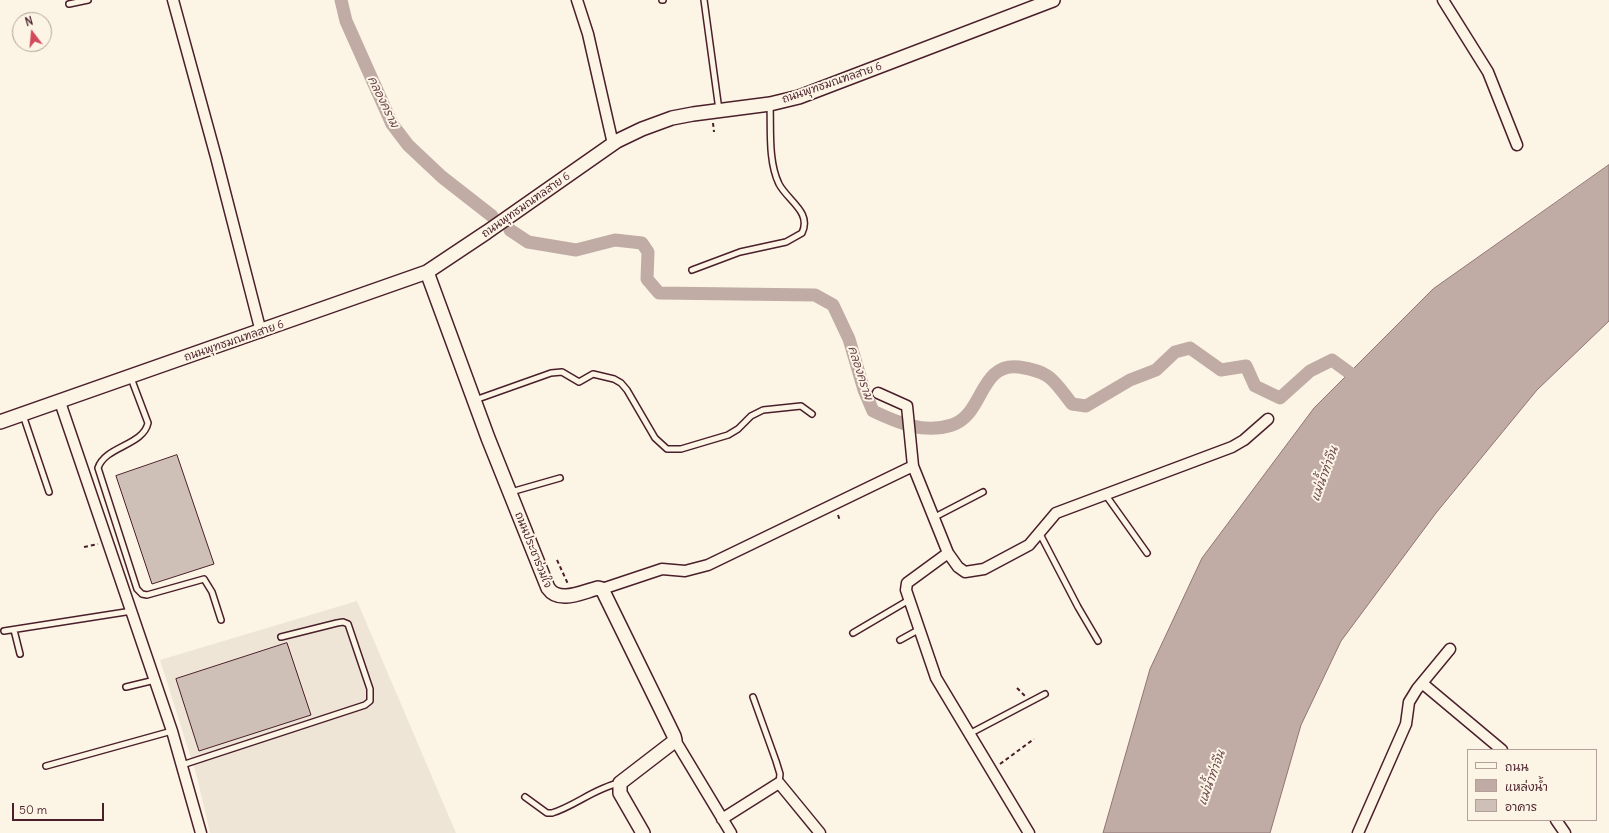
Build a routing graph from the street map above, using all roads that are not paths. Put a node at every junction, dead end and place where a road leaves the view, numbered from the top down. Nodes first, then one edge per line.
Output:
1 (88, 0) edge
2 (173, 0) edge
3 (577, 0) edge
4 (704, 0) edge
5 (1053, 0) edge
6 (1442, 0) edge
7 (69, 4) dead end
8 (770, 104) junction
9 (719, 111) junction
10 (613, 144) junction
11 (1517, 145) dead end
12 (692, 270) dead end
13 (427, 272) junction
14 (262, 332) junction
15 (131, 378) junction
16 (878, 393) dead end
17 (475, 400) junction
18 (60, 402) junction
19 (812, 414) dead end
20 (23, 415) junction
21 (1268, 420) dead end
22 (0, 422) edge
23 (913, 466) junction
24 (560, 478) dead end
25 (49, 492) dead end
26 (510, 492) junction
27 (983, 492) dead end
28 (1105, 494) junction
29 (934, 518) junction
30 (1040, 534) junction
31 (948, 553) junction
32 (1147, 553) dead end
33 (602, 589) junction
34 (909, 600) junction
35 (132, 611) junction
36 (221, 620) dead end
37 (920, 629) junction
38 (14, 630) junction
39 (4, 631) dead end
40 (853, 633) dead end
41 (281, 637) dead end
42 (900, 640) dead end
43 (1098, 641) dead end
44 (1450, 649) dead end
45 (20, 654) dead end
46 (155, 680) junction
47 (1422, 683) junction
48 (126, 687) dead end
49 (1045, 694) dead end
50 (753, 697) dead end
51 (172, 731) junction
52 (968, 734) junction
53 (675, 740) junction
54 (1501, 749) edge
55 (182, 765) junction
56 (46, 766) dead end
57 (620, 783) junction
58 (779, 783) junction
59 (525, 797) dead end
60 (722, 819) junction
61 (1557, 821) edge
62 (201, 833) edge
63 (643, 833) edge
64 (731, 833) edge
65 (820, 833) edge
66 (1029, 833) edge
67 (1358, 833) edge
68 (1565, 833) edge

1 - 7 lane
2 - 14 street
3 - 10 street
4 - 9 lane
5 - 8 main road, ถนนพุทธมณฑลสาย 6
6 - 11 street
8 - 9 main road, ถนนพุทธมณฑลสาย 6
8 - 12 lane
9 - 10 main road, ถนนพุทธมณฑลสาย 6
10 - 13 main road, ถนนพุทธมณฑลสาย 6
13 - 14 main road, ถนนพุทธมณฑลสาย 6
13 - 17 main road, ถนนประชาร่วมใจ
14 - 15 main road, ถนนพุทธมณฑลสาย 6
15 - 18 main road, ถนนพุทธมณฑลสาย 6
15 - 36 lane
16 - 23 street
17 - 19 lane
17 - 26 main road, ถนนประชาร่วมใจ
18 - 20 main road, ถนนพุทธมณฑลสาย 6
18 - 35 street
20 - 22 main road, ถนนพุทธมณฑลสาย 6
20 - 25 lane
21 - 28 street
23 - 29 street
23 - 33 street
24 - 26 lane
26 - 33 main road, ถนนประชาร่วมใจ
27 - 29 lane
28 - 30 street
28 - 32 lane
29 - 31 street
30 - 31 street
30 - 43 lane
31 - 34 street
33 - 53 main road
34 - 37 street
34 - 40 lane
35 - 38 lane
35 - 46 street
37 - 42 lane
37 - 52 street
38 - 39 lane
38 - 45 lane
41 - 55 lane
44 - 47 street
46 - 48 lane
46 - 51 street
47 - 54 street
47 - 67 street
49 - 52 lane
50 - 58 lane
51 - 55 street
51 - 56 lane
52 - 66 street
53 - 57 main road
53 - 60 street
55 - 62 street
57 - 59 lane
57 - 63 main road
58 - 60 street
58 - 65 street
60 - 64 street
61 - 68 street

